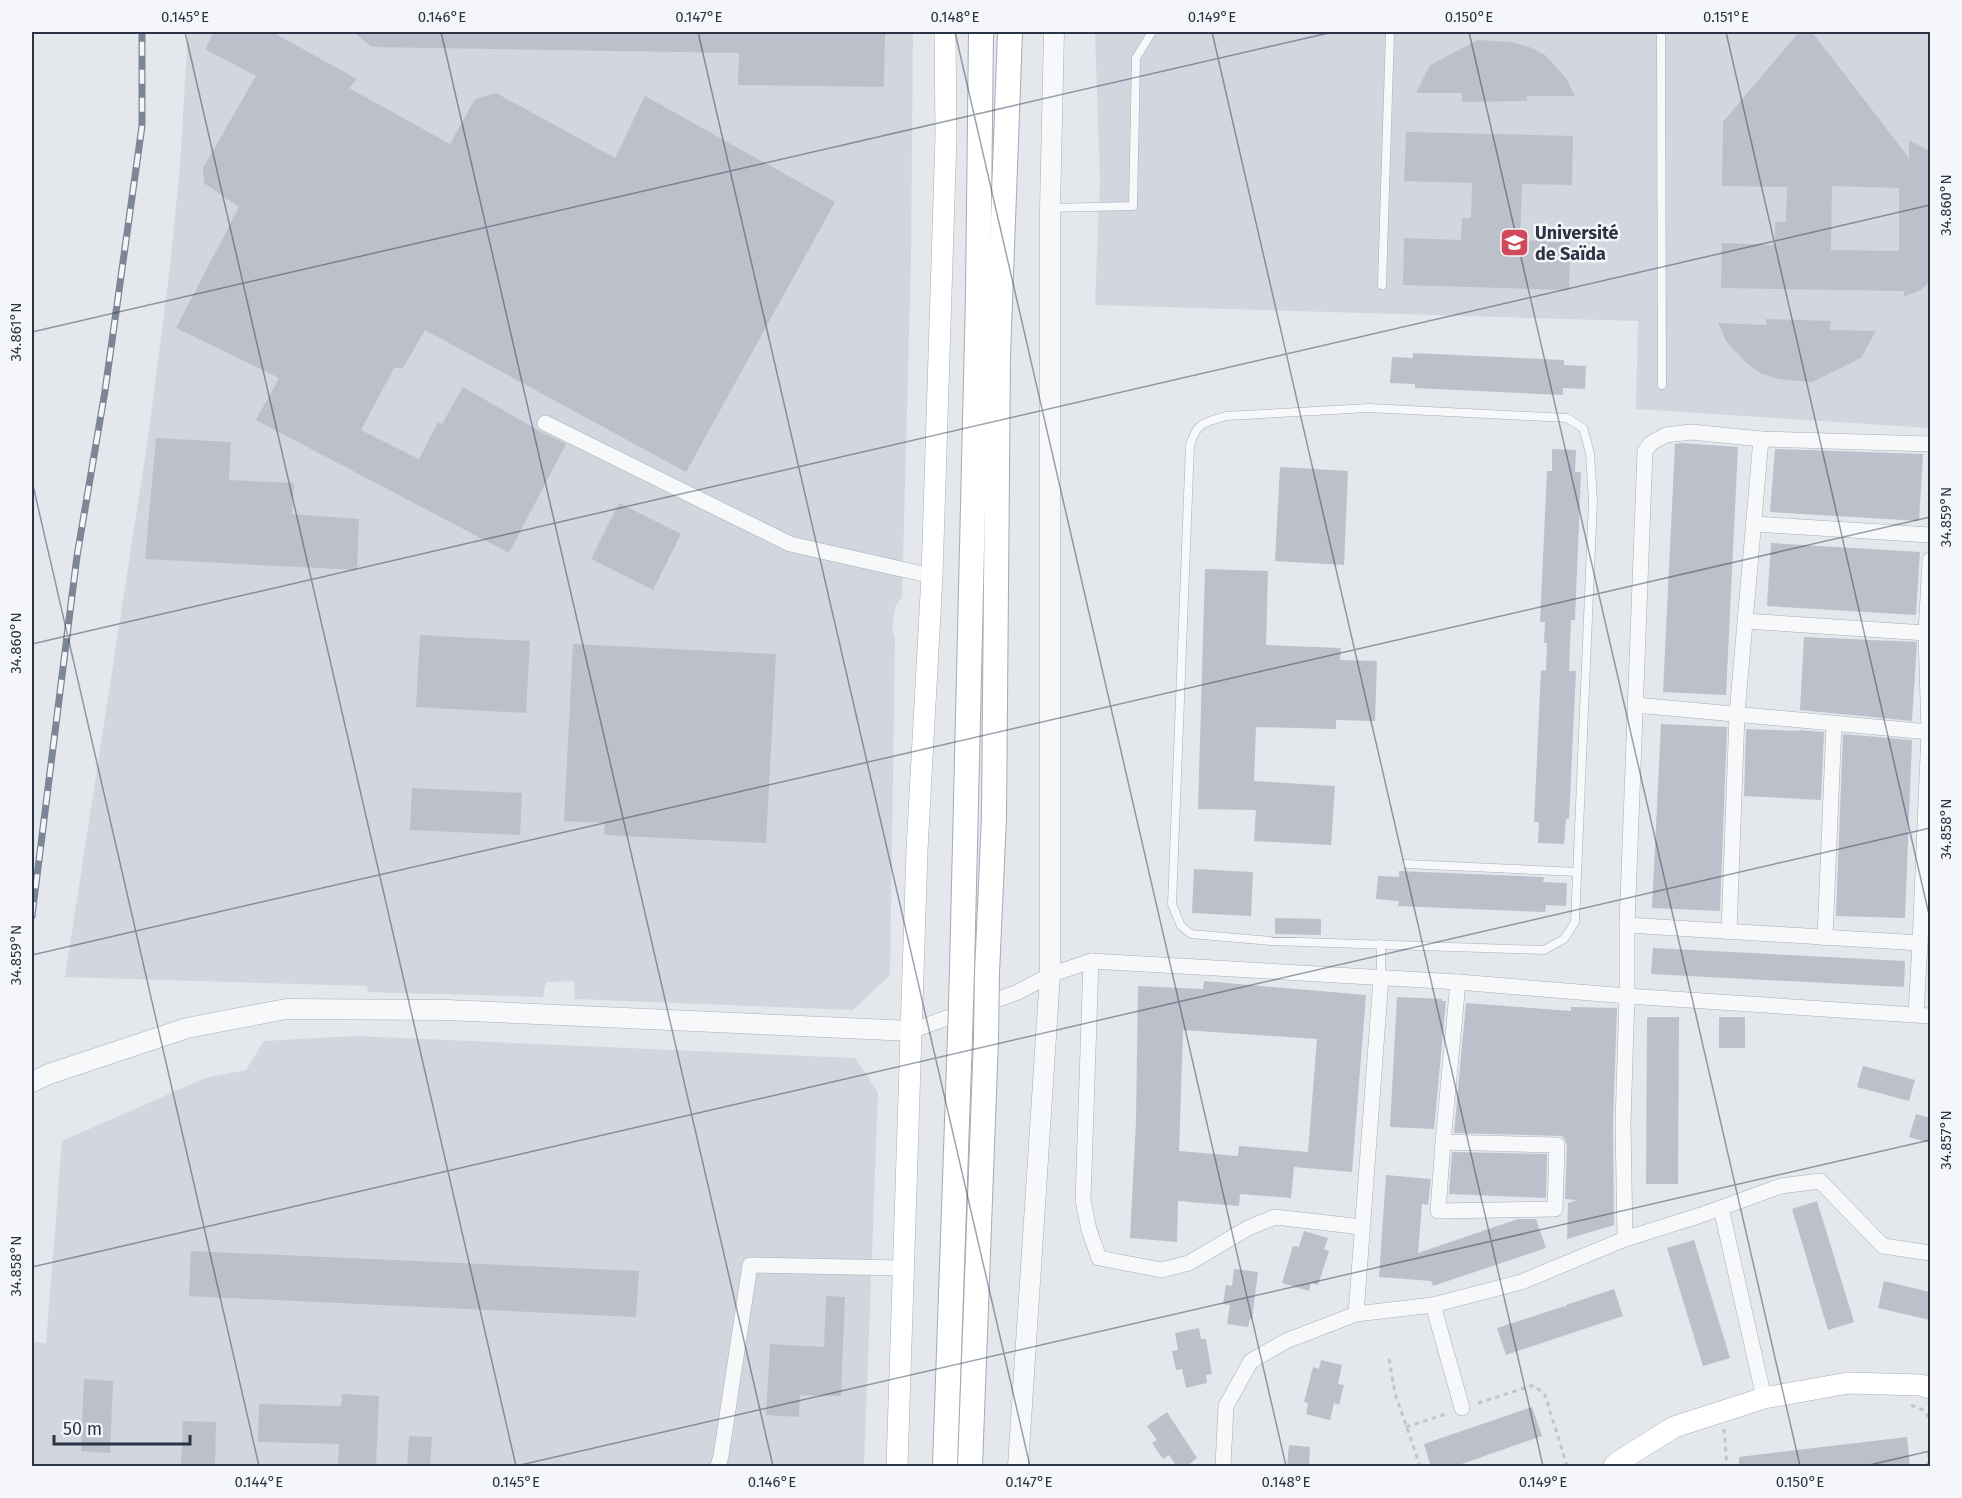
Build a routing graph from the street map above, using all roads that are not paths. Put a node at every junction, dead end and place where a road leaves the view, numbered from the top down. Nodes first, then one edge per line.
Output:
1 (945, 32) edge
2 (981, 32) edge
3 (1010, 32) edge
4 (1054, 32) edge
5 (1152, 32) edge
6 (1390, 32) edge
7 (1661, 32) edge
8 (1050, 208) junction
9 (1382, 285) dead end
10 (1662, 385) dead end
11 (545, 423) dead end
12 (1761, 439) junction
13 (1930, 444) edge
14 (1754, 524) junction
15 (1930, 535) edge
16 (1930, 560) edge
17 (932, 576) junction
18 (1745, 621) junction
19 (1926, 633) junction
20 (1636, 705) junction
21 (1737, 714) junction
22 (1834, 724) junction
23 (1929, 732) junction
24 (1929, 782) edge
25 (1406, 864) dead end
26 (1577, 872) junction
27 (1926, 876) edge
28 (1627, 925) junction
29 (1729, 932) junction
30 (1825, 938) junction
31 (1920, 943) junction
32 (1381, 944) junction
33 (1091, 961) junction
34 (1050, 975) junction
35 (1381, 978) junction
36 (1458, 982) junction
37 (1627, 996) junction
38 (1923, 1015) edge
39 (911, 1031) junction
40 (40, 1078) edge
41 (1443, 1142) junction
42 (1721, 1208) junction
43 (1362, 1227) junction
44 (1625, 1239) junction
45 (1930, 1254) edge
46 (903, 1268) junction
47 (1433, 1305) junction
48 (1356, 1314) junction
49 (1930, 1388) edge
50 (1764, 1398) junction
51 (1462, 1408) road end
52 (718, 1467) edge
53 (897, 1467) edge
54 (945, 1467) edge
55 (970, 1467) edge
56 (1018, 1467) edge
57 (1223, 1467) edge
58 (1614, 1467) edge

1 - 17 main road
2 - 54 main road, bridge
3 - 55 main road, bridge
4 - 8 street
5 - 8 lane
6 - 9 lane
7 - 10 lane
8 - 34 street
11 - 17 street
12 - 13 street
12 - 14 street
12 - 20 street
14 - 15 street
14 - 18 street
16 - 19 street
17 - 39 main road
18 - 19 street
18 - 21 street
19 - 23 street
20 - 21 street
20 - 28 street
21 - 22 street
21 - 29 street
22 - 23 street
22 - 30 street
23 - 24 street
24 - 27 street
25 - 26 lane
26 - 32 lane
26 - 32 lane
27 - 31 street
28 - 29 street
28 - 37 street
29 - 30 street
30 - 31 street
31 - 38 street
32 - 35 lane
33 - 34 street
33 - 35 street
33 - 43 street
34 - 39 street
34 - 56 street
35 - 36 street
35 - 43 street
36 - 37 street
36 - 41 street
37 - 38 street
37 - 44 street
39 - 40 street
39 - 46 main road
41 - 41 street
42 - 44 street
42 - 45 street
42 - 50 street
43 - 48 street
44 - 47 street
46 - 52 street
46 - 53 main road
47 - 48 street
47 - 51 street
48 - 57 street
49 - 50 main road
50 - 58 main road

